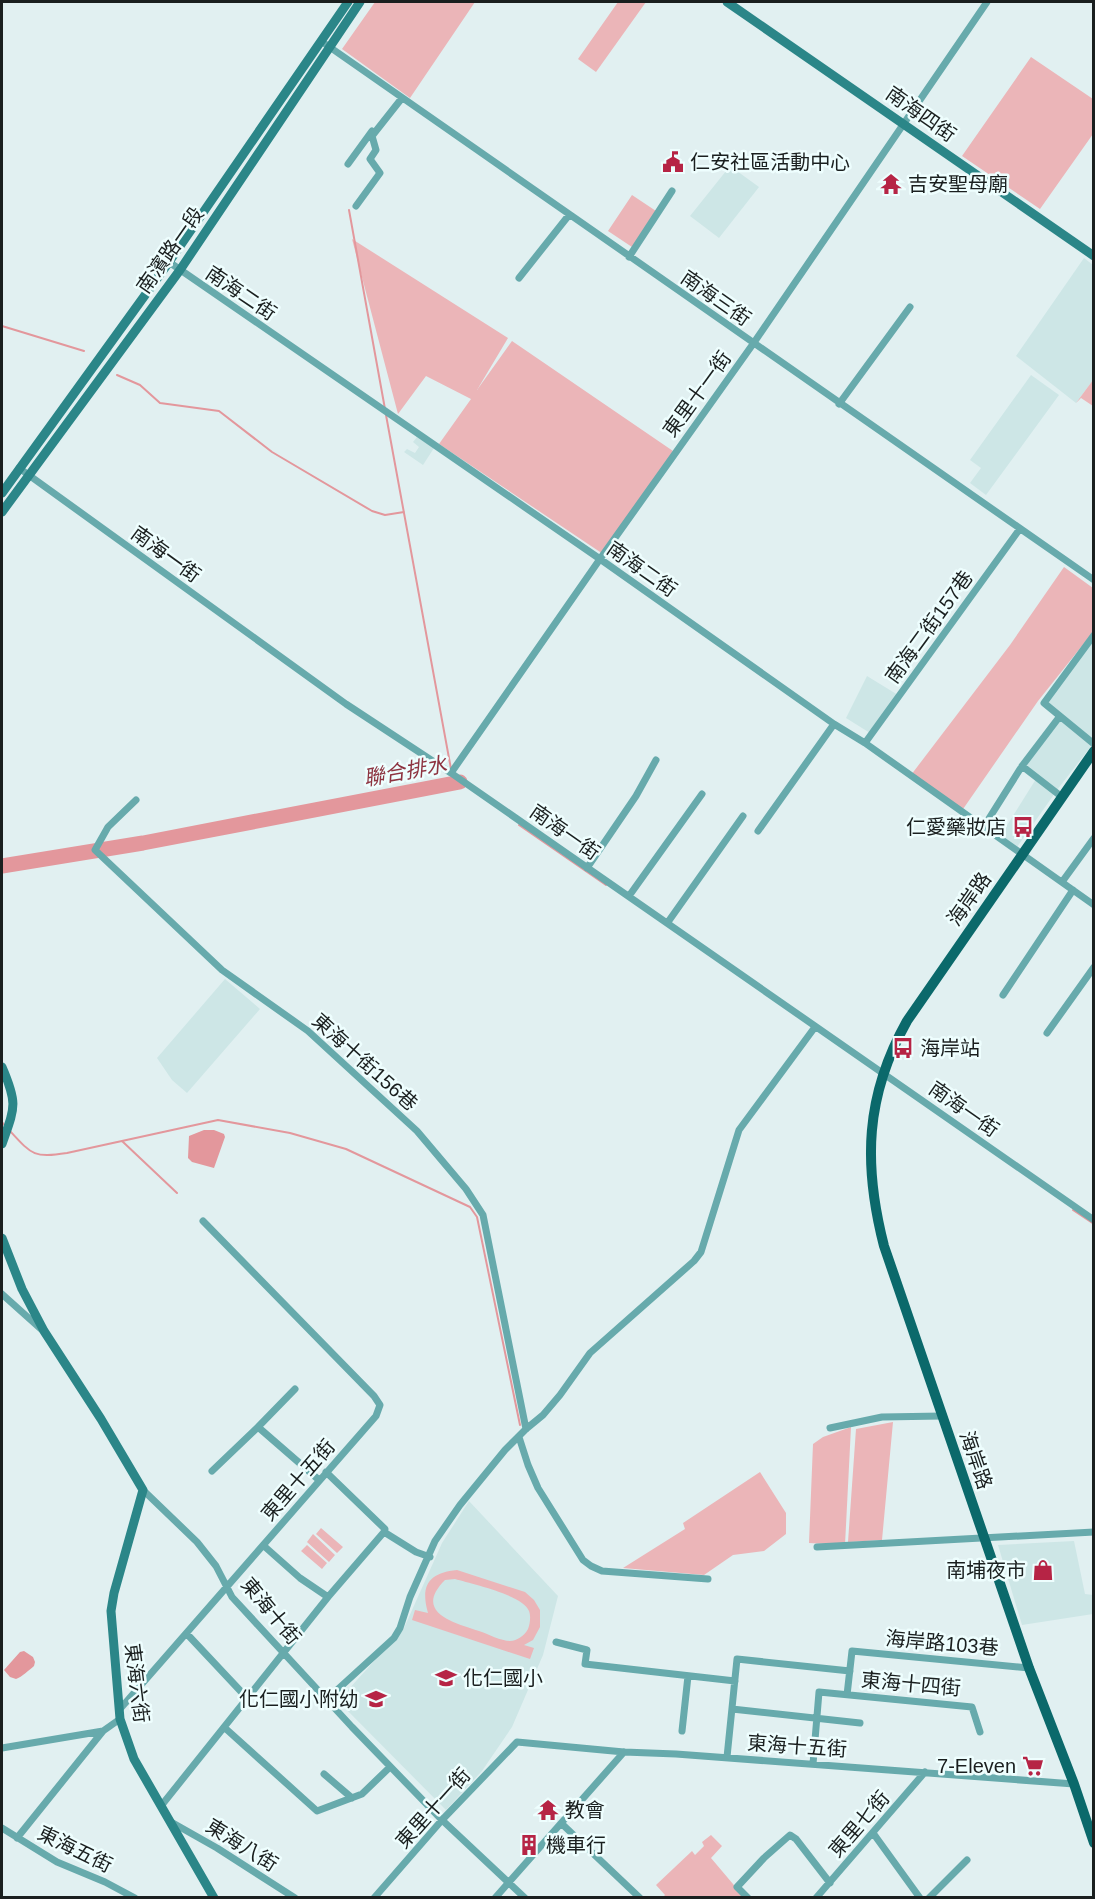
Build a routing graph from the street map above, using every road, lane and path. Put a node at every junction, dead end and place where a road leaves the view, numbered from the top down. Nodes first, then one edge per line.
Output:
1 (348, 2) edge
2 (360, 2) edge
3 (727, 2) edge
4 (987, 2) edge
5 (324, 44) junction
6 (400, 97) junction
7 (903, 123) junction
8 (348, 164) dead end
9 (672, 191) dead end
10 (356, 206) dead end
11 (569, 215) junction
12 (1094, 256) edge
13 (629, 257) junction
14 (169, 262) junction
15 (180, 270) junction
16 (519, 278) dead end
17 (910, 307) dead end
18 (753, 344) junction
19 (839, 404) junction
20 (19, 468) junction
21 (28, 475) junction
22 (2, 493) edge
23 (2, 512) edge
24 (1019, 530) junction
25 (600, 559) junction
26 (1094, 580) edge
27 (1094, 635) edge
28 (1060, 716) junction
29 (834, 724) junction
30 (865, 743) junction
31 (1094, 744) edge
32 (1094, 751) edge
33 (656, 760) dead end
34 (1022, 766) junction
35 (451, 772) junction
36 (702, 794) dead end
37 (1062, 797) junction
38 (136, 800) dead end
39 (743, 816) dead end
40 (983, 828) junction
41 (758, 831) dead end
42 (1094, 838) edge
43 (1022, 855) junction
44 (587, 868) junction
45 (1062, 882) junction
46 (1073, 890) junction
47 (629, 896) junction
48 (1094, 905) edge
49 (668, 922) junction
50 (1094, 967) edge
51 (1003, 995) dead end
52 (816, 1028) junction
53 (1047, 1033) dead end
54 (2, 1066) edge
55 (883, 1077) junction
56 (2, 1144) edge
57 (1094, 1220) edge
58 (203, 1221) dead end
59 (2, 1238) edge
60 (2, 1294) edge
61 (44, 1331) junction
62 (295, 1389) dead end
63 (942, 1416) junction
64 (258, 1427) junction
65 (830, 1428) dead end
66 (526, 1429) junction
67 (519, 1437) junction
68 (212, 1471) dead end
69 (326, 1472) junction
70 (319, 1480) junction
71 (143, 1490) junction
72 (384, 1532) junction
73 (1094, 1532) edge
74 (984, 1539) junction
75 (264, 1546) junction
76 (817, 1548) dead end
77 (430, 1557) junction
78 (708, 1579) dead end
79 (226, 1588) junction
80 (328, 1597) junction
81 (187, 1634) junction
82 (556, 1642) dead end
83 (283, 1653) junction
84 (1029, 1668) junction
85 (850, 1671) junction
86 (688, 1676) junction
87 (735, 1681) junction
88 (847, 1695) junction
89 (248, 1699) junction
90 (326, 1700) junction
91 (732, 1709) junction
92 (120, 1714) junction
93 (817, 1718) junction
94 (860, 1723) dead end
95 (225, 1728) junction
96 (104, 1731) junction
97 (682, 1731) dead end
98 (980, 1732) dead end
99 (517, 1742) joint
100 (2, 1748) edge
101 (624, 1752) junction
102 (727, 1757) junction
103 (813, 1764) junction
104 (390, 1767) junction
105 (925, 1772) junction
106 (324, 1774) dead end
107 (1074, 1784) junction
108 (352, 1798) junction
109 (161, 1806) junction
110 (442, 1820) junction
111 (171, 1822) junction
112 (562, 1824) junction
113 (2, 1827) edge
114 (873, 1833) junction
115 (17, 1838) junction
116 (1094, 1843) edge
117 (967, 1860) dead end
118 (508, 1882) junction
119 (830, 1883) junction
120 (639, 1897) edge
121 (135, 1898) edge
122 (214, 1898) edge
123 (295, 1898) edge
124 (374, 1898) edge
125 (495, 1898) edge
126 (525, 1898) edge
127 (747, 1898) edge
128 (816, 1898) edge
129 (920, 1898) edge
130 (930, 1898) edge

1 - 5 street, 南濱路一段
2 - 5 street, 南濱路一段
3 - 7 street, 南海四街
4 - 7 street, 東里十一街
5 - 6 street, 南海三街
5 - 14 street, 南濱路一段
5 - 15 street, 南濱路一段
6 - 8 street
6 - 10 street
6 - 11 street, 南海三街
7 - 12 street, 南海四街
7 - 18 street, 東里十一街
9 - 13 street
11 - 13 street, 南海三街
11 - 16 street
13 - 18 street, 南海三街
14 - 15 street, 南海二街
14 - 20 street, 南濱路一段
15 - 21 street, 南濱路一段
15 - 25 street, 南海二街
17 - 19 street
18 - 19 street, 南海三街
18 - 25 street, 東里十一街
19 - 24 street, 南海三街
20 - 21 street, 南海一街
20 - 22 street, 南濱路一段
21 - 23 street, 南濱路一段
21 - 35 street, 南海一街
24 - 26 street, 南海三街
24 - 30 street, 南海二街157巷
25 - 29 street, 南海二街
25 - 35 street, 東里十一街
27 - 28 street
28 - 31 street
28 - 34 street
29 - 30 street, 南海二街
29 - 41 street
30 - 40 street, 南海二街
32 - 37 main road, 海岸路
33 - 44 street
34 - 37 street
34 - 40 street
35 - 44 street, 南海一街
36 - 47 street
37 - 43 main road, 海岸路
38 - 66 street, 東海十街156巷
39 - 49 street
40 - 43 street, 南海二街
42 - 45 street
43 - 45 street, 南海二街
43 - 55 main road, 海岸路
44 - 47 street, 南海一街
45 - 46 street, 南海二街
46 - 48 street, 南海二街
46 - 51 street
47 - 49 street, 南海一街
49 - 52 street, 南海一街
50 - 53 street
52 - 55 street, 南海一街
52 - 66 street
54 - 56 street
55 - 57 street, 南海一街
55 - 63 main road, 海岸路
58 - 69 street, 東里十五街
59 - 61 street
60 - 61 street, 東海十街
61 - 71 street, 東海十街
62 - 64 street
63 - 65 street
63 - 74 main road, 海岸路
64 - 68 street
64 - 70 street
66 - 67 street
67 - 77 street
67 - 78 street
69 - 70 street, 東里十五街
69 - 72 street
70 - 75 street, 東里十五街
71 - 79 street, 東海十街
71 - 92 street, 東海六街
72 - 77 street
72 - 80 street
73 - 74 street
74 - 76 street
74 - 84 main road, 海岸路
75 - 79 street, 東里十五街
75 - 80 street
77 - 90 street
79 - 81 street, 東里十五街
79 - 83 street, 東海十街
80 - 83 street
81 - 89 street
81 - 92 street, 東里十五街
82 - 86 street
83 - 89 street
83 - 90 street, 東海十街
84 - 85 street, 海岸路103巷
84 - 107 main road, 海岸路
85 - 87 street, 東海十四街
85 - 88 street
86 - 87 street
86 - 97 street
87 - 91 street
88 - 93 street, 東海十四街
88 - 98 street, 東海十四街
89 - 95 street
90 - 104 street, 東海十街
91 - 93 street
91 - 102 street
92 - 96 street, 東里十五街
92 - 109 street, 東海六街
93 - 94 street
93 - 103 street
95 - 108 street
95 - 109 street
96 - 100 street
96 - 115 street, 東里十五街
99 - 101 street, 東海十五街
99 - 110 street, 東里十一街
101 - 102 street, 東海十五街
101 - 112 street
102 - 103 street, 東海十五街
103 - 105 street, 東海十五街
104 - 108 street
104 - 110 street, 東海十街
105 - 107 street, 東海十五街
105 - 114 street, 東里七街
106 - 108 street
107 - 116 main road, 海岸路
109 - 111 street, 東海六街
110 - 118 street, 東海十街
110 - 124 street, 東里十一街
111 - 122 street, 東海六街
111 - 123 street, 東海八街
112 - 118 street
112 - 120 street
113 - 115 street, 東海五街
114 - 119 street, 東里七街
114 - 129 street
115 - 121 street, 東海五街
117 - 130 street
118 - 125 street
118 - 126 street, 東海十街
119 - 127 street
119 - 128 street, 東里七街

